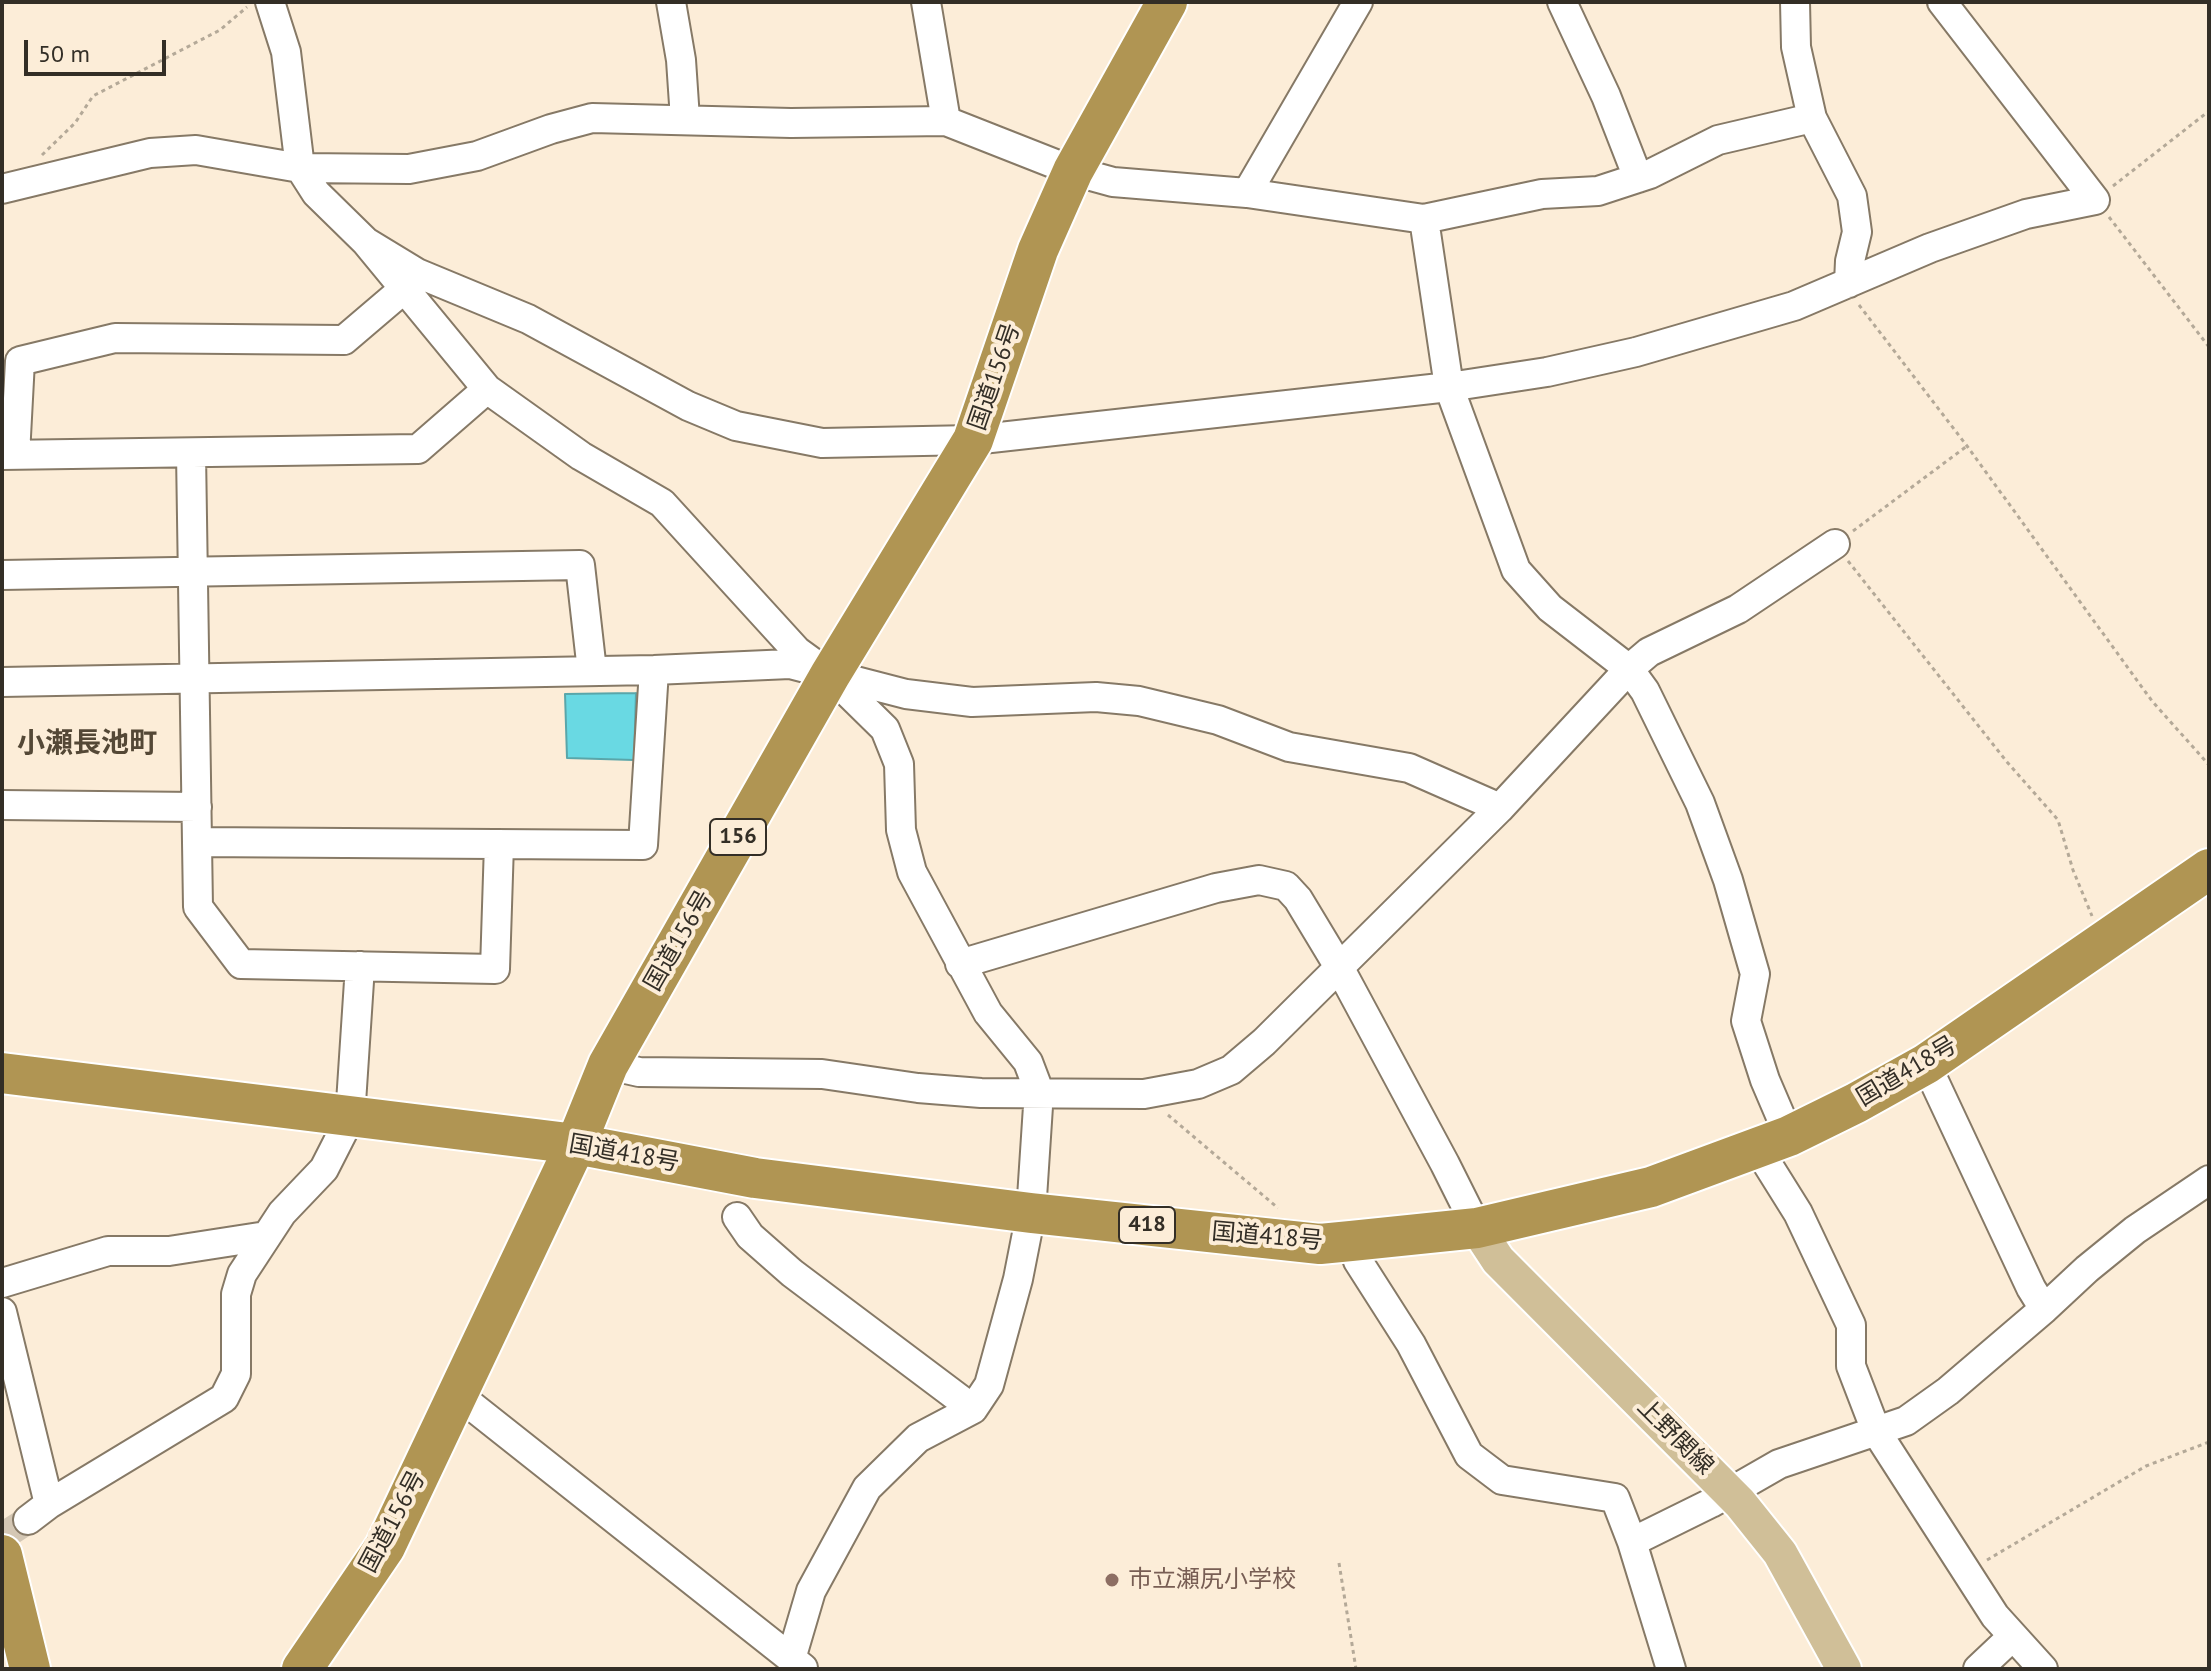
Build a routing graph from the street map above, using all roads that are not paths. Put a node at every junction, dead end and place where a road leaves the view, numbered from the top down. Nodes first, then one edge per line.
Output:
1 (270, 2) edge
2 (671, 2) edge
3 (926, 2) edge
4 (1167, 2) edge
5 (1358, 2) edge
6 (1562, 2) edge
7 (1795, 2) edge
8 (1942, 2) edge
9 (1812, 118) junction
10 (685, 119) junction
11 (946, 121) junction
12 (300, 168) junction
13 (1073, 171) junction
14 (1638, 178) junction
15 (9, 188) edge
16 (1247, 193) junction
17 (1424, 219) junction
18 (366, 242) junction
19 (1849, 283) junction
20 (405, 288) junction
21 (1449, 387) junction
22 (487, 389) junction
23 (973, 440) junction
24 (191, 453) junction
25 (8, 455) edge
26 (1835, 544) road end
27 (193, 571) junction
28 (2, 575) edge
29 (1629, 669) junction
30 (654, 670) junction
31 (592, 671) junction
32 (830, 675) junction
33 (194, 678) junction
34 (2, 682) edge
35 (2, 805) edge
36 (197, 807) junction
37 (1500, 808) junction
38 (197, 842) junction
39 (499, 844) junction
40 (2209, 869) edge
41 (960, 964) junction
42 (360, 966) junction
43 (1339, 967) junction
44 (1926, 1064) junction
45 (608, 1065) junction
46 (2, 1073) edge
47 (1039, 1091) junction
48 (350, 1118) junction
49 (1774, 1142) junction
50 (576, 1144) junction
51 (2209, 1180) edge
52 (1031, 1213) junction
53 (737, 1217) dead end
54 (1477, 1228) junction
55 (266, 1236) junction
56 (1351, 1241) junction
57 (2, 1283) edge
58 (2044, 1309) junction
59 (2, 1312) edge
60 (458, 1395) junction
61 (973, 1409) junction
62 (1876, 1431) junction
63 (1728, 1491) junction
64 (1632, 1542) junction
65 (2, 1555) edge
66 (2013, 1636) junction
67 (798, 1664) edge
68 (306, 1668) edge
69 (30, 1669) edge
70 (1671, 1669) edge
71 (1844, 1669) edge
72 (1978, 1669) edge
73 (2043, 1669) edge

1 - 12 street
2 - 10 street
3 - 11 street
4 - 13 highway, 国道156号 / 156
5 - 16 street
6 - 14 street
7 - 9 street
8 - 19 street
9 - 14 street
9 - 19 street
10 - 11 street
10 - 12 street
11 - 13 street
12 - 15 street
12 - 18 street
13 - 16 street
13 - 23 highway, 国道156号 / 156
14 - 17 street
16 - 17 street
17 - 21 street
18 - 20 street
18 - 23 street
19 - 21 street
20 - 22 street
20 - 25 street
21 - 23 street
21 - 29 street
22 - 24 street
22 - 32 street
23 - 32 highway, 国道156号 / 156
24 - 25 street
24 - 27 street
26 - 29 street
27 - 28 street
27 - 31 street
27 - 33 street
29 - 37 street
29 - 49 street
30 - 31 street
30 - 32 street
30 - 39 street
31 - 33 street
32 - 37 street
32 - 41 street
32 - 45 highway, 国道156号 / 156
33 - 34 street
33 - 36 street
35 - 36 street
36 - 38 street
37 - 43 street
38 - 39 street
38 - 42 street
39 - 42 street
40 - 44 highway, 国道418号 / 418
41 - 43 street
41 - 47 street
42 - 48 street
43 - 47 street
43 - 54 street
44 - 49 highway, 国道418号 / 418
44 - 58 street
45 - 47 street
45 - 50 highway, 国道156号 / 156
46 - 48 highway, 国道418号 / 418
47 - 52 street
48 - 50 highway, 国道418号 / 418
48 - 55 street
49 - 54 highway, 国道418号 / 418
49 - 62 street
50 - 52 highway, 国道418号 / 418
50 - 60 highway, 国道156号 / 156
51 - 58 street
52 - 56 highway, 国道418号 / 418
52 - 61 street
53 - 61 street
54 - 56 highway, 国道418号 / 418
54 - 63 main road, 上野関線
55 - 57 street
55 - 59 street
56 - 64 street
58 - 62 street
60 - 67 street
60 - 68 highway, 国道156号 / 156
61 - 67 street
62 - 63 street
62 - 66 street
63 - 64 street
63 - 71 main road, 上野関線
64 - 70 street
65 - 69 highway
66 - 72 street
66 - 73 street

